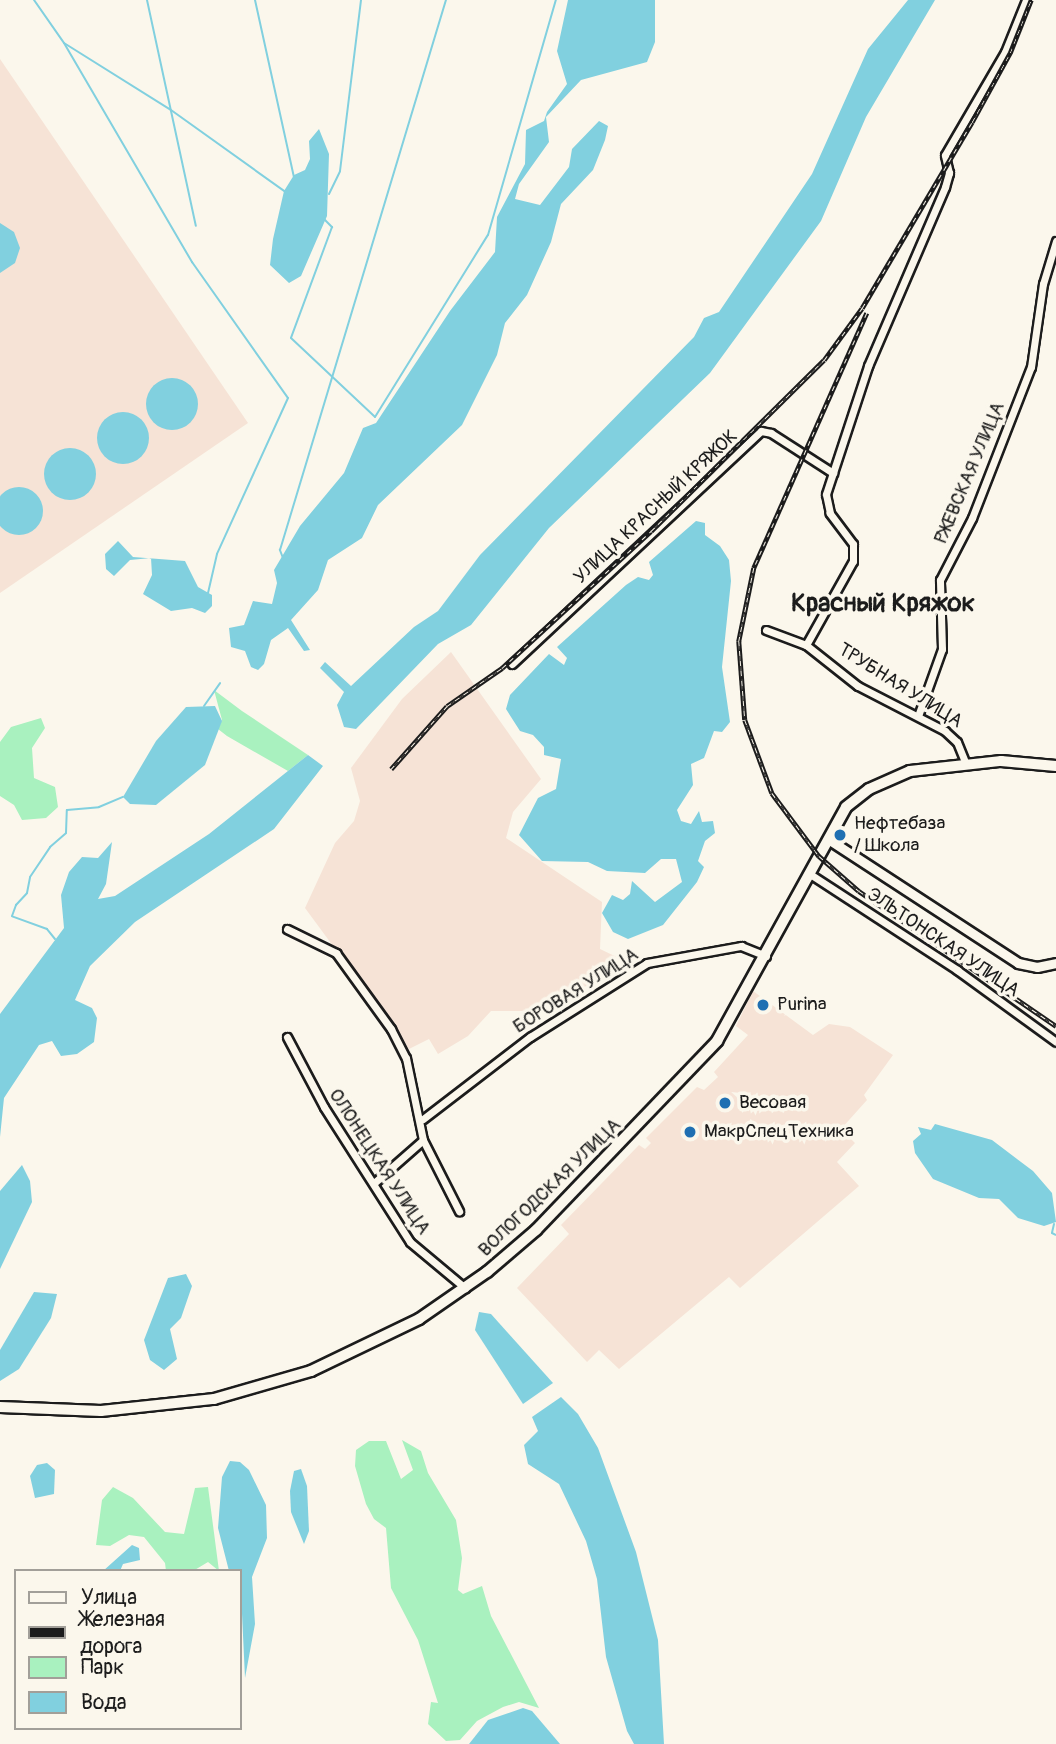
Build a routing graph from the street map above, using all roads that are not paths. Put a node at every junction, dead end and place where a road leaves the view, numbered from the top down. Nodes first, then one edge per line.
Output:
1 (1026, 0) edge
2 (1056, 241) edge
3 (833, 473) junction
4 (766, 630) dead end
5 (806, 645) junction
6 (512, 664) dead end
7 (918, 716) junction
8 (966, 764) junction
9 (1056, 765) edge
10 (828, 839) junction
11 (810, 874) junction
12 (287, 929) dead end
13 (766, 957) junction
14 (1056, 963) edge
15 (286, 1037) dead end
16 (1056, 1042) edge
17 (422, 1119) junction
18 (424, 1140) junction
19 (374, 1183) junction
20 (459, 1211) dead end
21 (465, 1288) junction
22 (0, 1407) edge

1 - 3 street
2 - 7 street, РЖЕВСКАЯ УЛИЦА
3 - 5 street
3 - 6 street, УЛИЦА КРАСНЫЙ КРЯЖОК
4 - 5 street, ТРУБНАЯ УЛИЦА
5 - 7 street, ТРУБНАЯ УЛИЦА
7 - 8 street, ТРУБНАЯ УЛИЦА
8 - 9 main road
8 - 10 main road
10 - 11 main road, ВОЛОГОДСКАЯ УЛИЦА
10 - 14 street, ЭЛЬТОНСКАЯ УЛИЦА
11 - 13 main road, ВОЛОГОДСКАЯ УЛИЦА
11 - 16 street, ЭЛЬТОНСКАЯ УЛИЦА
12 - 17 street
13 - 17 street, БОРОВАЯ УЛИЦА
13 - 21 main road, ВОЛОГОДСКАЯ УЛИЦА
15 - 19 street, ОЛОНЕЦКАЯ УЛИЦА
17 - 18 street
18 - 19 street
18 - 20 street
19 - 21 street, ОЛОНЕЦКАЯ УЛИЦА
21 - 22 main road, ВОЛОГОДСКАЯ УЛИЦА

